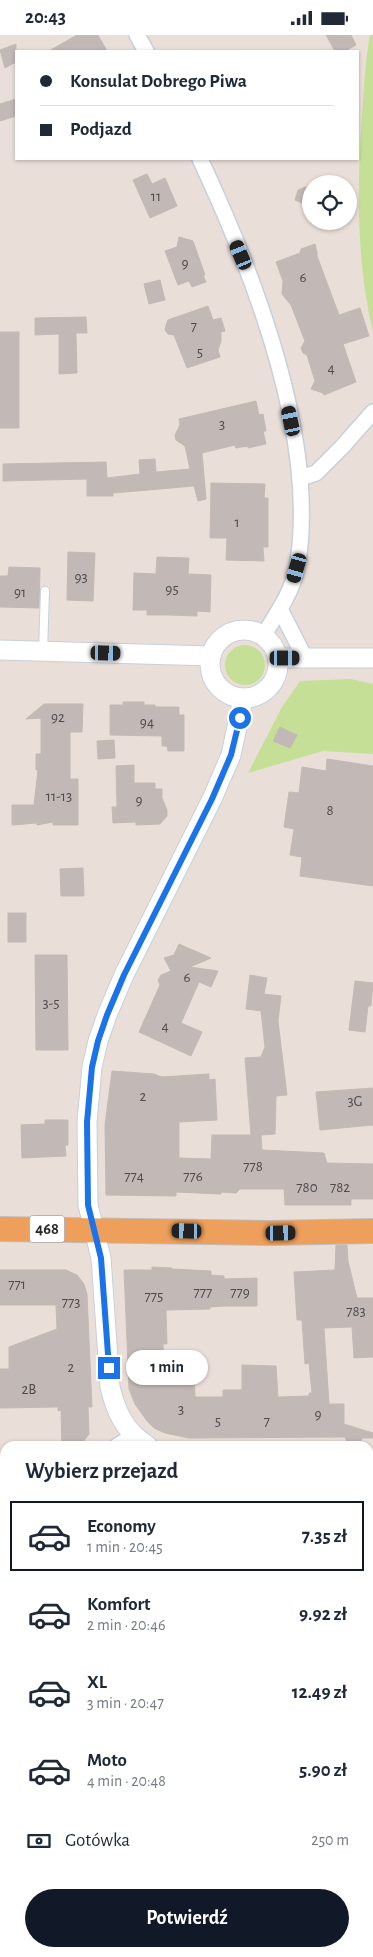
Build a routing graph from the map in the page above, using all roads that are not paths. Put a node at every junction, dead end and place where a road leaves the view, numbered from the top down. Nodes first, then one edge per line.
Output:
1 (137, 35) edge
2 (145, 50) edge
3 (200, 160) edge
4 (373, 412) edge
5 (300, 478) junction
6 (45, 591) dead end
7 (280, 609) junction
8 (263, 636) junction
9 (0, 650) edge
10 (43, 652) junction
11 (211, 656) junction
12 (278, 658) junction
13 (306, 658) junction
14 (373, 658) edge
15 (243, 699) junction
16 (0, 1229) edge
17 (94, 1230) junction
18 (373, 1231) edge
19 (141, 1441) edge

1 - 2 street
3 - 5 street
4 - 5 street
5 - 7 street
6 - 10 lane
7 - 8 street
7 - 13 street
8 - 11 street
8 - 12 street
9 - 10 street
10 - 11 street
11 - 15 street
12 - 13 street
12 - 15 street
13 - 14 street
15 - 17 street
16 - 17 main road, 468
17 - 18 main road, 468
17 - 19 street

